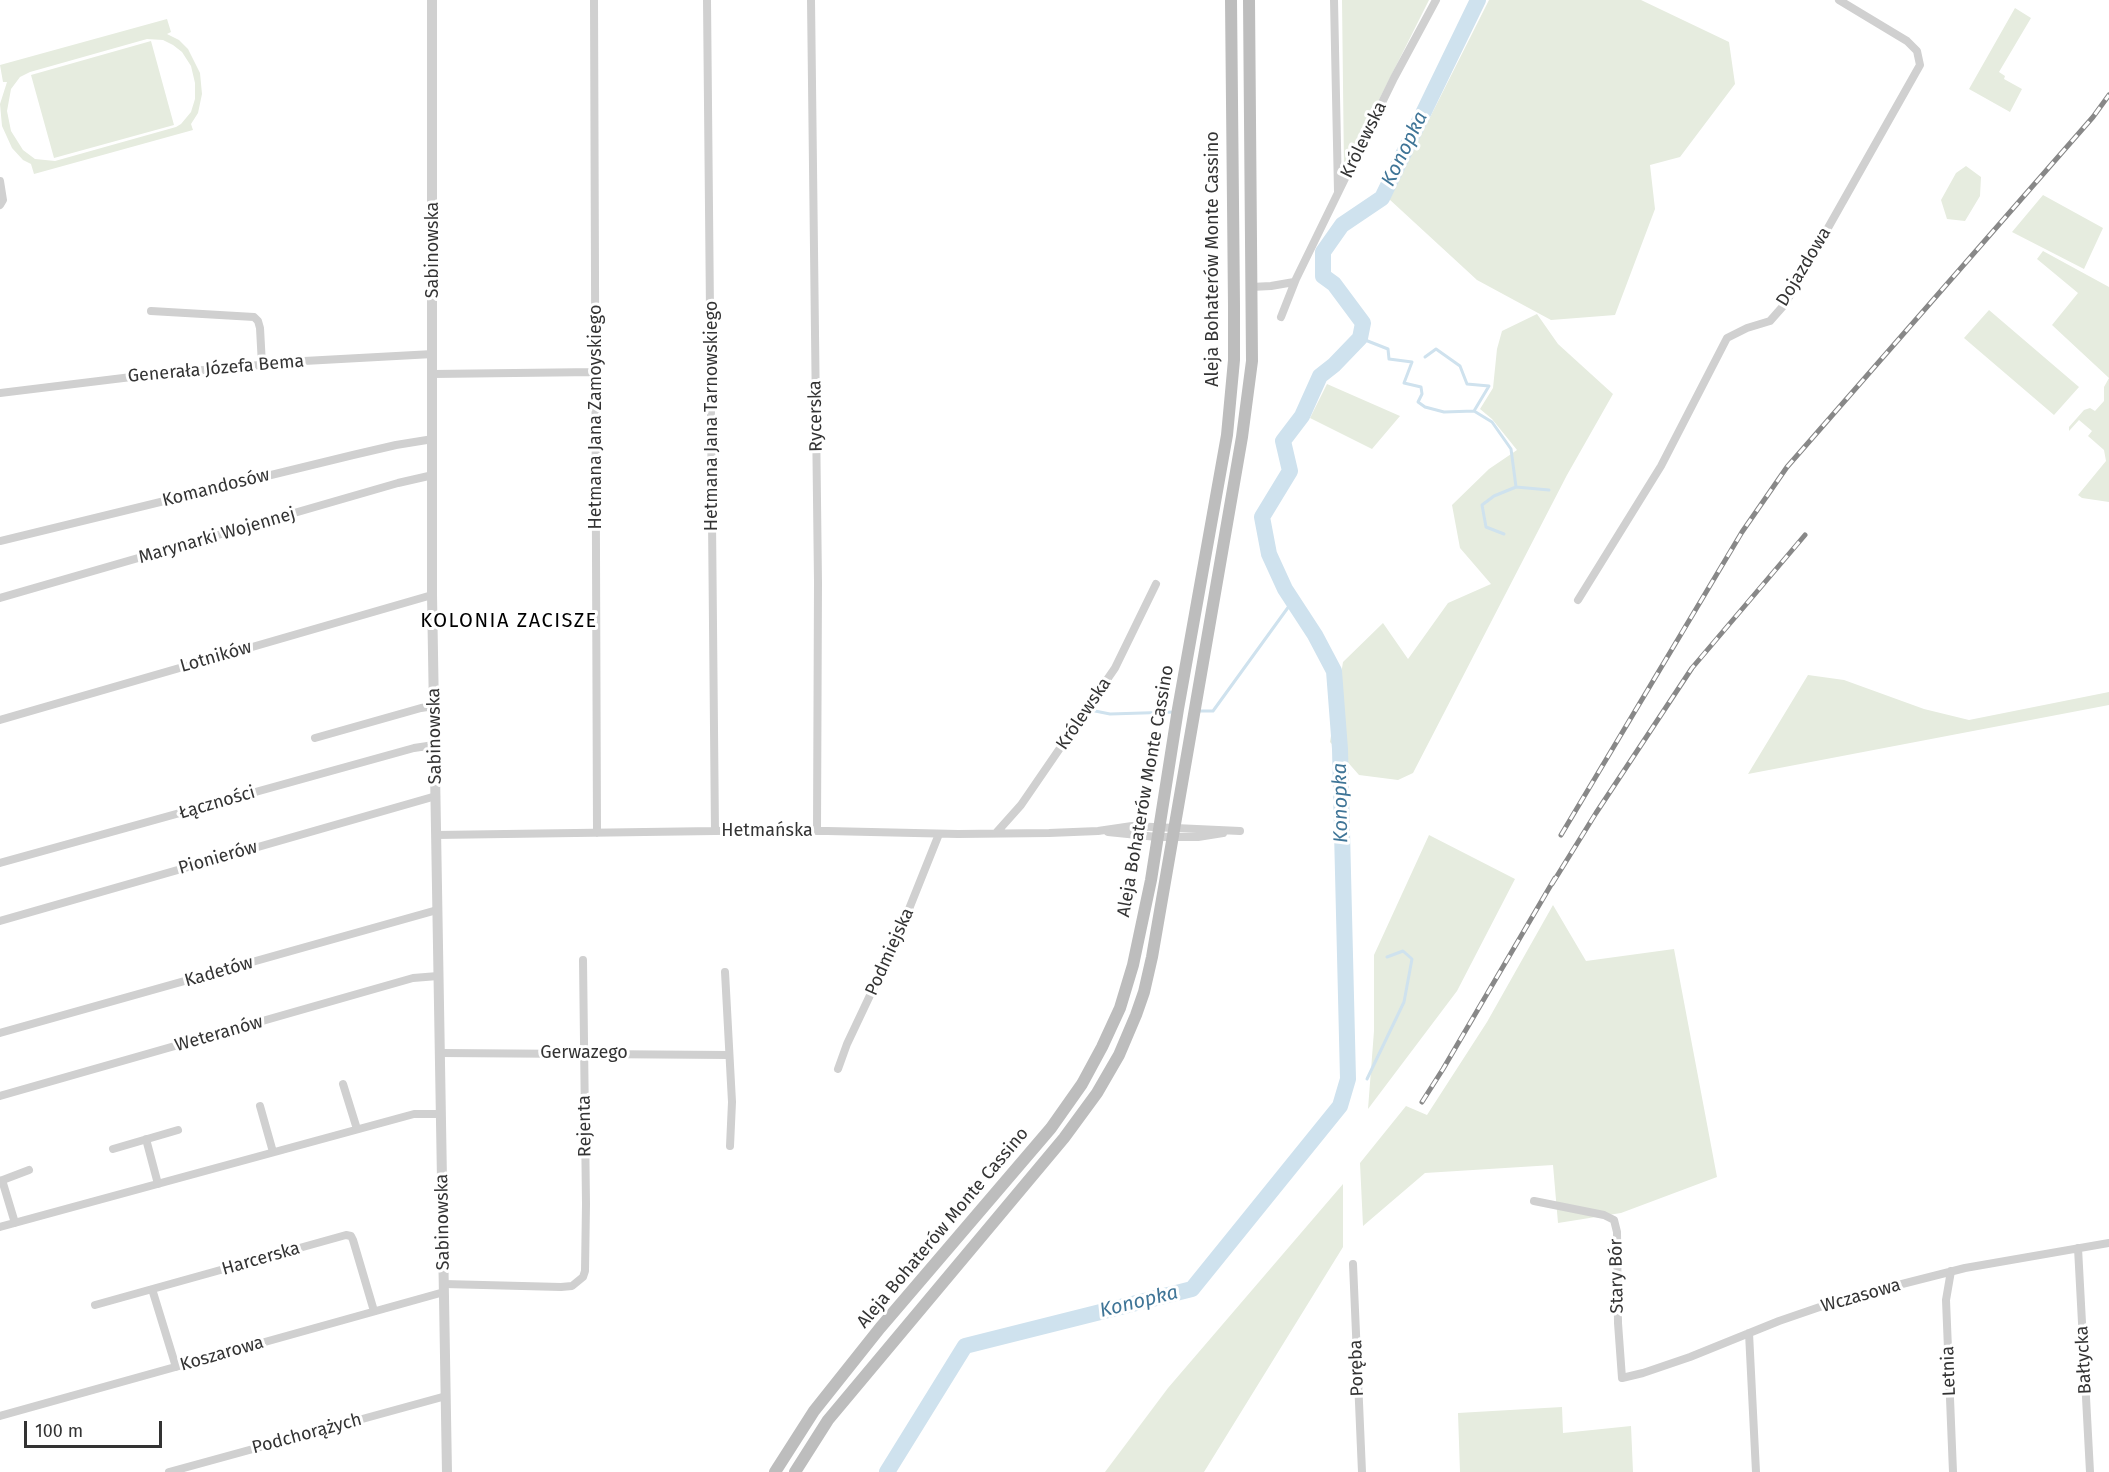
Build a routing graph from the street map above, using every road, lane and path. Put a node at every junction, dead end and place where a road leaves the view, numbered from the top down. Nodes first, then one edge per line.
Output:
1 (432, 0) edge
2 (594, 0) edge
3 (707, 0) edge
4 (811, 0) edge
5 (1231, 0) edge
6 (1249, 0) edge
7 (1334, 0) edge
8 (1436, 0) edge
9 (1839, 0) edge
10 (0, 181) edge
11 (1338, 195) junction
12 (0, 205) edge
13 (1294, 282) junction
14 (1251, 287) junction
15 (151, 311) dead end
16 (1281, 317) dead end
17 (433, 354) junction
18 (262, 365) junction
19 (596, 372) junction
20 (433, 374) junction
21 (0, 393) edge
22 (433, 439) junction
23 (433, 475) junction
24 (0, 541) edge
25 (1155, 584) dead end
26 (432, 595) junction
27 (0, 598) edge
28 (1578, 600) dead end
29 (434, 706) junction
30 (0, 720) edge
31 (315, 738) dead end
32 (434, 745) junction
33 (436, 796) junction
34 (715, 831) junction
35 (817, 831) junction
36 (1158, 832) junction
37 (1174, 832) junction
38 (597, 833) junction
39 (996, 833) junction
40 (939, 834) junction
41 (436, 835) junction
42 (0, 863) edge
43 (437, 910) junction
44 (0, 921) edge
45 (583, 960) dead end
46 (725, 972) dead end
47 (438, 976) junction
48 (0, 1033) edge
49 (440, 1053) junction
50 (584, 1053) junction
51 (729, 1054) junction
52 (838, 1069) dead end
53 (343, 1084) dead end
54 (0, 1096) edge
55 (260, 1106) dead end
56 (441, 1114) junction
57 (357, 1129) junction
58 (178, 1130) dead end
59 (146, 1139) junction
60 (730, 1146) dead end
61 (113, 1149) dead end
62 (273, 1152) junction
63 (29, 1170) dead end
64 (1, 1180) edge
65 (158, 1184) junction
66 (1534, 1202) dead end
67 (15, 1223) junction
68 (0, 1227) edge
69 (2109, 1243) edge
70 (2078, 1248) junction
71 (1353, 1264) dead end
72 (1951, 1271) junction
73 (573, 1286) joint
74 (444, 1288) junction
75 (152, 1289) junction
76 (95, 1305) dead end
77 (374, 1311) junction
78 (1749, 1333) junction
79 (176, 1367) junction
80 (1622, 1378) joint
81 (446, 1396) junction
82 (0, 1416) edge
83 (169, 1472) edge
84 (447, 1472) edge
85 (775, 1472) edge
86 (795, 1472) edge
87 (1362, 1472) edge
88 (1756, 1472) edge
89 (1953, 1472) edge
90 (2090, 1472) edge

1 - 17 street, Sabinowska
2 - 19 street, Hetmana Jana Zamoyskiego
3 - 34 street, Hetmana Jana Tarnowskiego
4 - 35 street, Rycerska
5 - 36 main road, Aleja Bohaterów Monte Cassino
6 - 14 main road, Aleja Bohaterów Monte Cassino
7 - 11 street
8 - 11 street, Królewska
9 - 28 street, Dojazdowa
10 - 12 street
11 - 13 street, Królewska
13 - 14 street
13 - 16 street, Królewska
14 - 37 main road, Aleja Bohaterów Monte Cassino
15 - 18 street
17 - 18 street, Generała Józefa Bema
17 - 20 street, Sabinowska
18 - 21 street, Generała Józefa Bema
19 - 20 street
19 - 38 street, Hetmana Jana Zamoyskiego
20 - 22 street, Sabinowska
22 - 23 street, Sabinowska
22 - 24 street, Komandosów
23 - 26 street, Sabinowska
23 - 27 street, Marynarki Wojennej
25 - 39 street, Królewska
26 - 29 street, Sabinowska
26 - 30 street, Lotników
29 - 31 street
29 - 32 street, Sabinowska
32 - 33 street, Sabinowska
32 - 42 street, Łączności
33 - 41 street, Sabinowska
33 - 44 street, Pionierów
34 - 35 street, Hetmańska
34 - 38 street, Hetmańska
35 - 40 street, Hetmańska
36 - 37 street, Hetmańska
36 - 39 street, Hetmańska
36 - 85 main road, Aleja Bohaterów Monte Cassino
37 - 37 street, Hetmańska
37 - 86 main road, Aleja Bohaterów Monte Cassino
38 - 41 street, Hetmańska
39 - 40 street, Hetmańska
40 - 52 street, Podmiejska
41 - 43 street, Sabinowska
43 - 47 street, Sabinowska
43 - 48 street, Kadetów
45 - 50 street, Rejenta
46 - 51 street
47 - 49 street, Sabinowska
47 - 54 street, Weteranów
49 - 50 street, Gerwazego
49 - 56 street, Sabinowska
50 - 51 street, Gerwazego
50 - 73 street, Rejenta
51 - 60 street
53 - 57 street
55 - 62 street
56 - 57 street
56 - 74 street, Sabinowska
57 - 62 street
58 - 59 street
59 - 61 street
59 - 65 street
62 - 65 street
63 - 64 street
64 - 67 street
65 - 67 street
66 - 80 street, Stary Bór
67 - 68 street
69 - 70 street, Wczasowa
70 - 72 street, Wczasowa
70 - 90 street, Bałtycka
71 - 87 street, Poręba
72 - 78 street, Wczasowa
72 - 89 street, Letnia
73 - 74 street, Koszarowa
74 - 77 street, Koszarowa
74 - 81 street, Sabinowska
75 - 76 street, Harcerska
75 - 77 street, Harcerska
75 - 79 street
77 - 79 street, Koszarowa
78 - 80 street, Wczasowa
78 - 88 street
79 - 82 street, Koszarowa
81 - 83 street, Podchorążych
81 - 84 street, Sabinowska

